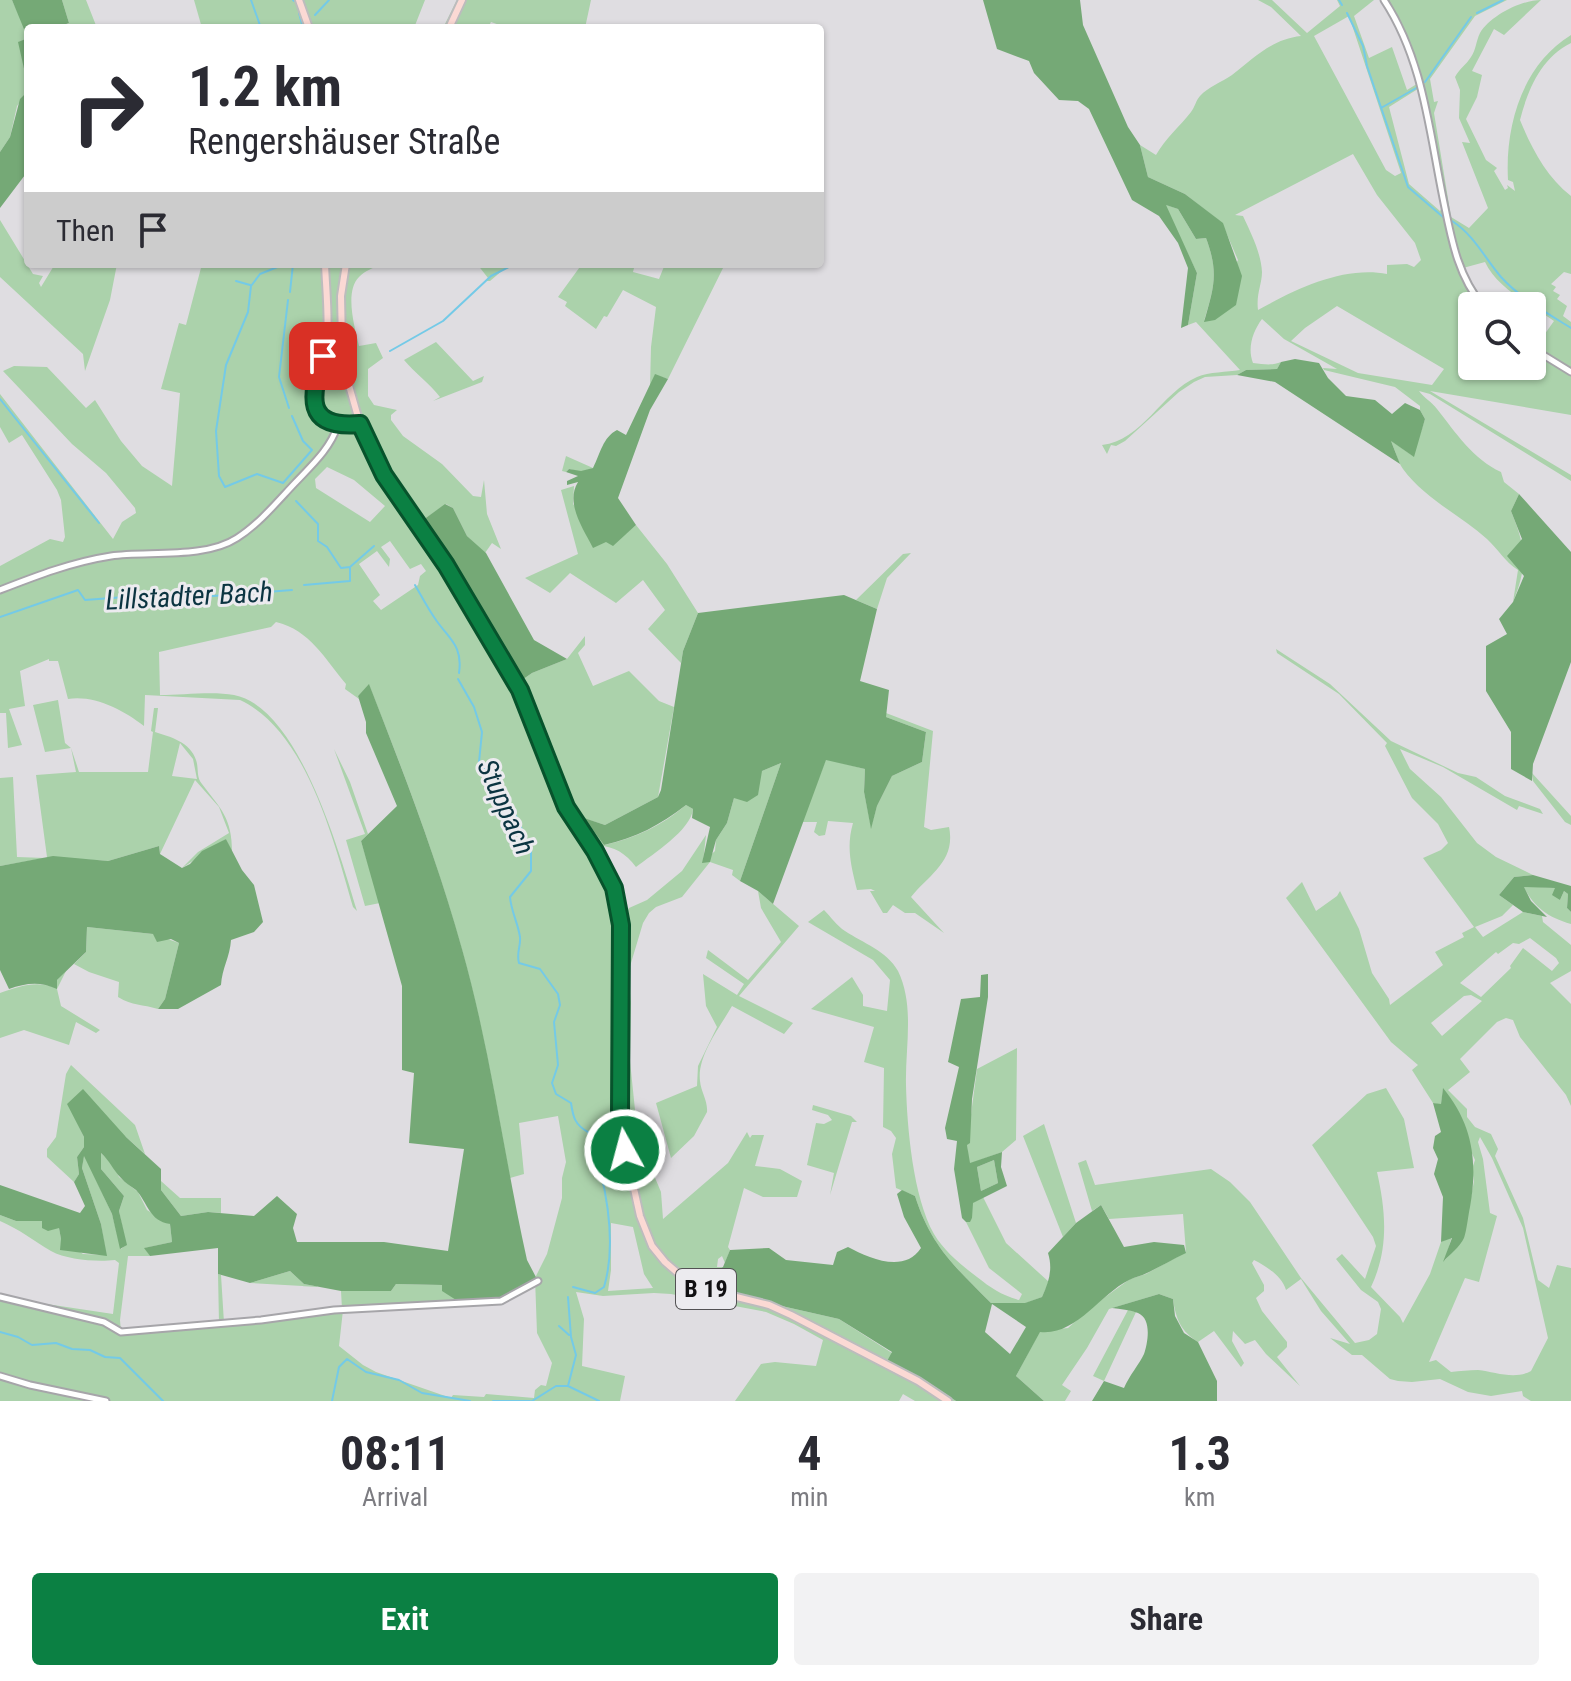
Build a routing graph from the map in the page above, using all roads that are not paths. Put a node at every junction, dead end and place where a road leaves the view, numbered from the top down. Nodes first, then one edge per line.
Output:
1 (299, 0) edge
2 (462, 0) edge
3 (1384, 0) edge
4 (308, 24) edge
5 (451, 24) edge
6 (325, 268) edge
7 (346, 268) edge
8 (1473, 292) edge
9 (1546, 357) edge
10 (1571, 372) edge
11 (353, 399) junction
12 (360, 424) junction
13 (342, 425) junction
14 (0, 590) edge
15 (538, 1281) dead end
16 (0, 1297) edge
17 (0, 1376) edge
18 (106, 1401) edge
19 (948, 1401) edge

1 - 4 main road
2 - 5 main road
3 - 8 street
6 - 13 main road
7 - 11 main road
9 - 10 street
11 - 12 main road
11 - 13 main road
12 - 13 main road
12 - 19 main road, B 19
13 - 14 street
15 - 16 street
17 - 18 street

